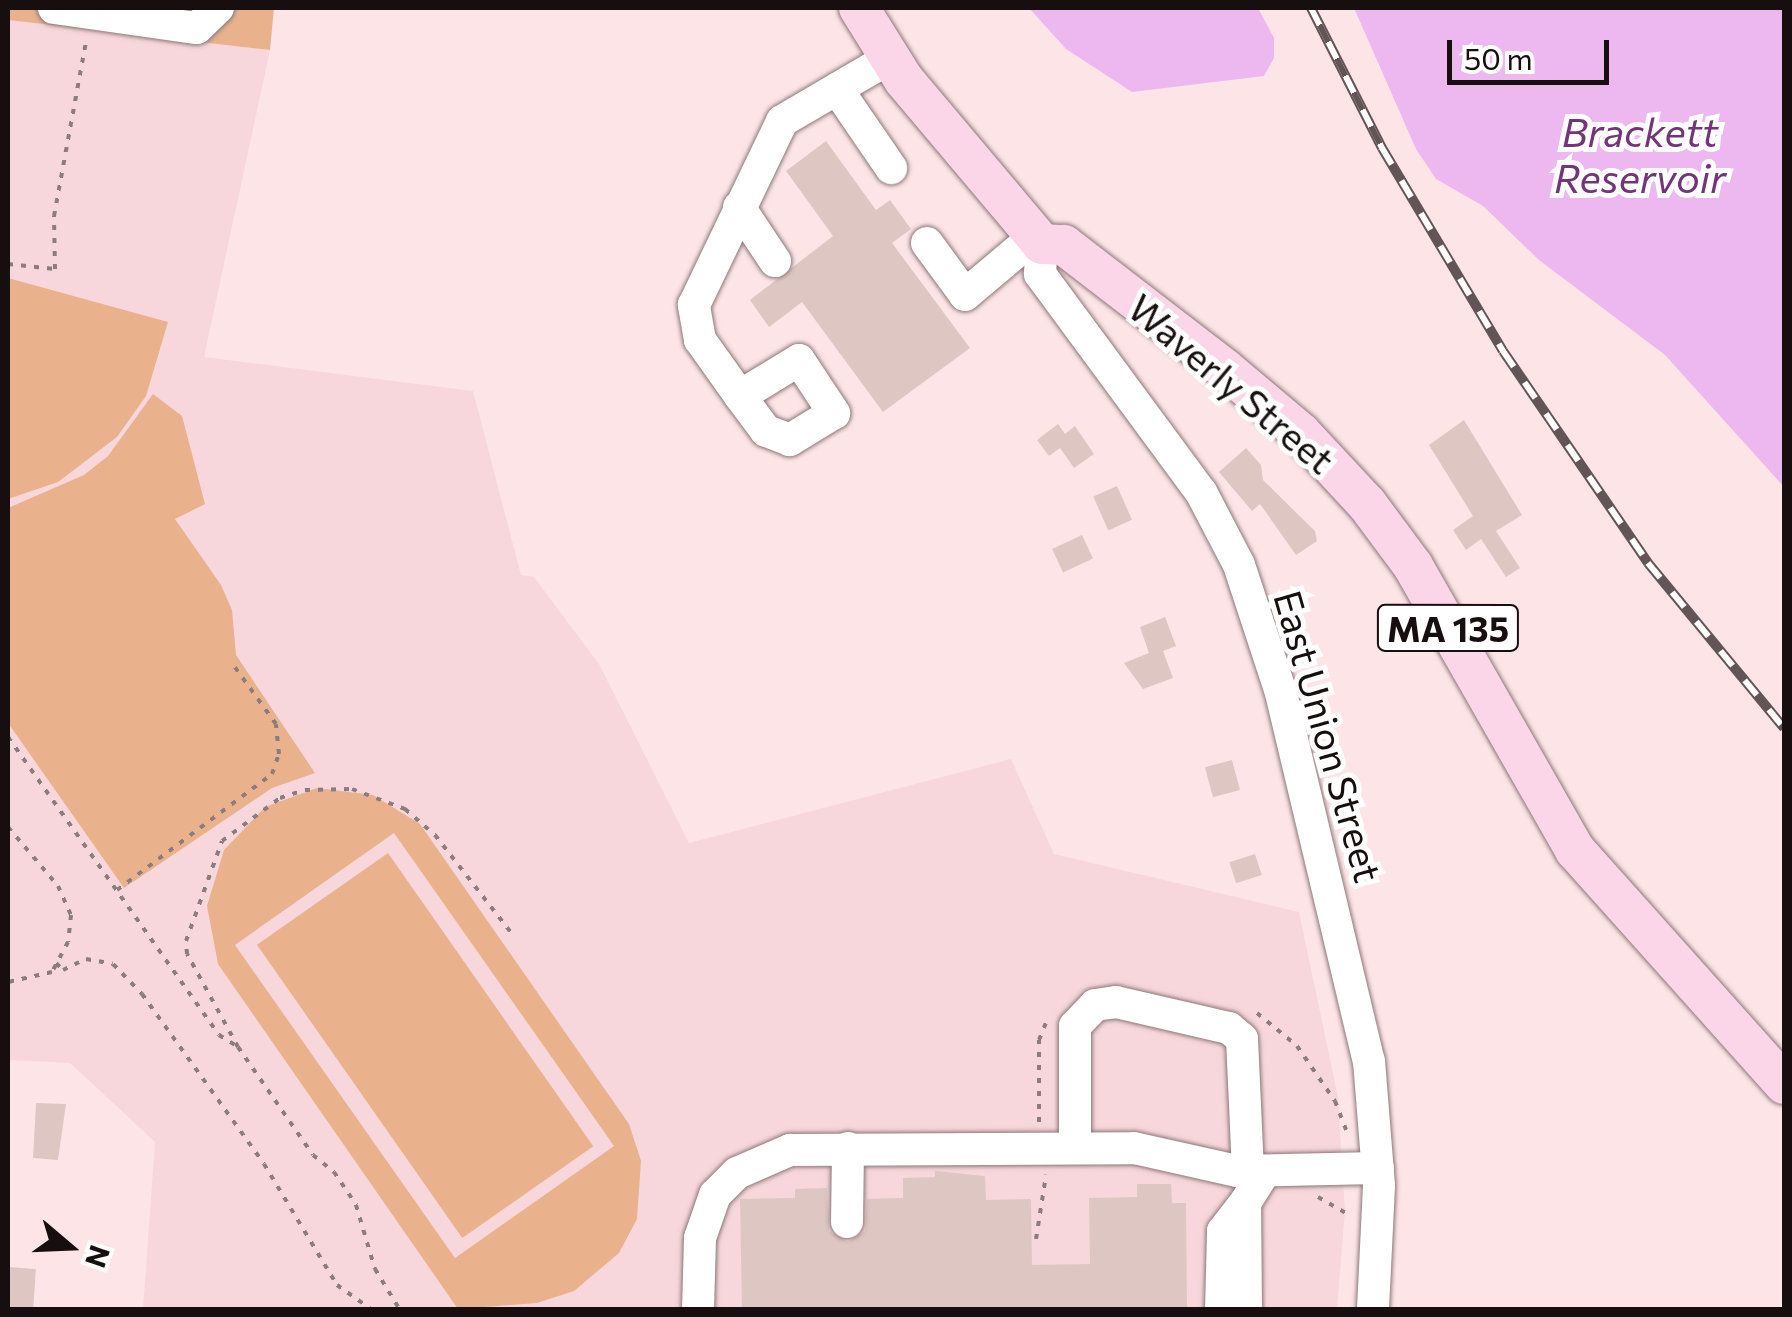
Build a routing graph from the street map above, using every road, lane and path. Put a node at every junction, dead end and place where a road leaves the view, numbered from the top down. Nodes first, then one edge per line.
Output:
1 (54, 8) edge
2 (218, 8) edge
3 (859, 8) edge
4 (90, 13) junction
5 (890, 58) junction
6 (837, 88) junction
7 (891, 168) dead end
8 (739, 206) junction
9 (1038, 240) junction
10 (926, 243) dead end
11 (8, 260) edge
12 (774, 261) dead end
13 (740, 396) dead end
14 (234, 666) dead end
15 (8, 736) edge
16 (8, 827) edge
17 (117, 890) junction
18 (512, 934) dead end
19 (56, 963) junction
20 (8, 982) edge
21 (1246, 1009) dead end
22 (1050, 1015) dead end
23 (238, 1046) junction
24 (1784, 1084) edge
25 (848, 1148) junction
26 (1040, 1148) junction
27 (1076, 1148) junction
28 (1364, 1169) junction
29 (1252, 1182) junction
30 (1349, 1220) dead end
31 (847, 1222) dead end
32 (1036, 1239) dead end
33 (372, 1310) edge
34 (400, 1310) edge
35 (698, 1310) edge
36 (1221, 1310) edge
37 (1246, 1310) edge
38 (1372, 1310) edge

1 - 4 street
2 - 4 street
3 - 5 main road, MA 135
4 - 11 path
5 - 6 street
5 - 9 main road, MA 135
6 - 7 street
6 - 8 street
8 - 12 street
8 - 13 street
9 - 10 street
9 - 24 main road, Waverly Street / MA 135
9 - 28 street, East Union Street
14 - 17 path
15 - 17 path
16 - 19 path
17 - 23 path
18 - 23 path
19 - 20 path
19 - 33 path
21 - 28 path
22 - 26 path
23 - 34 path
25 - 26 street
25 - 31 street
25 - 35 street
26 - 27 street
26 - 32 path
27 - 29 street
27 - 29 street
28 - 29 street
28 - 30 path
28 - 38 street, East Union Street
29 - 36 street
29 - 37 street

